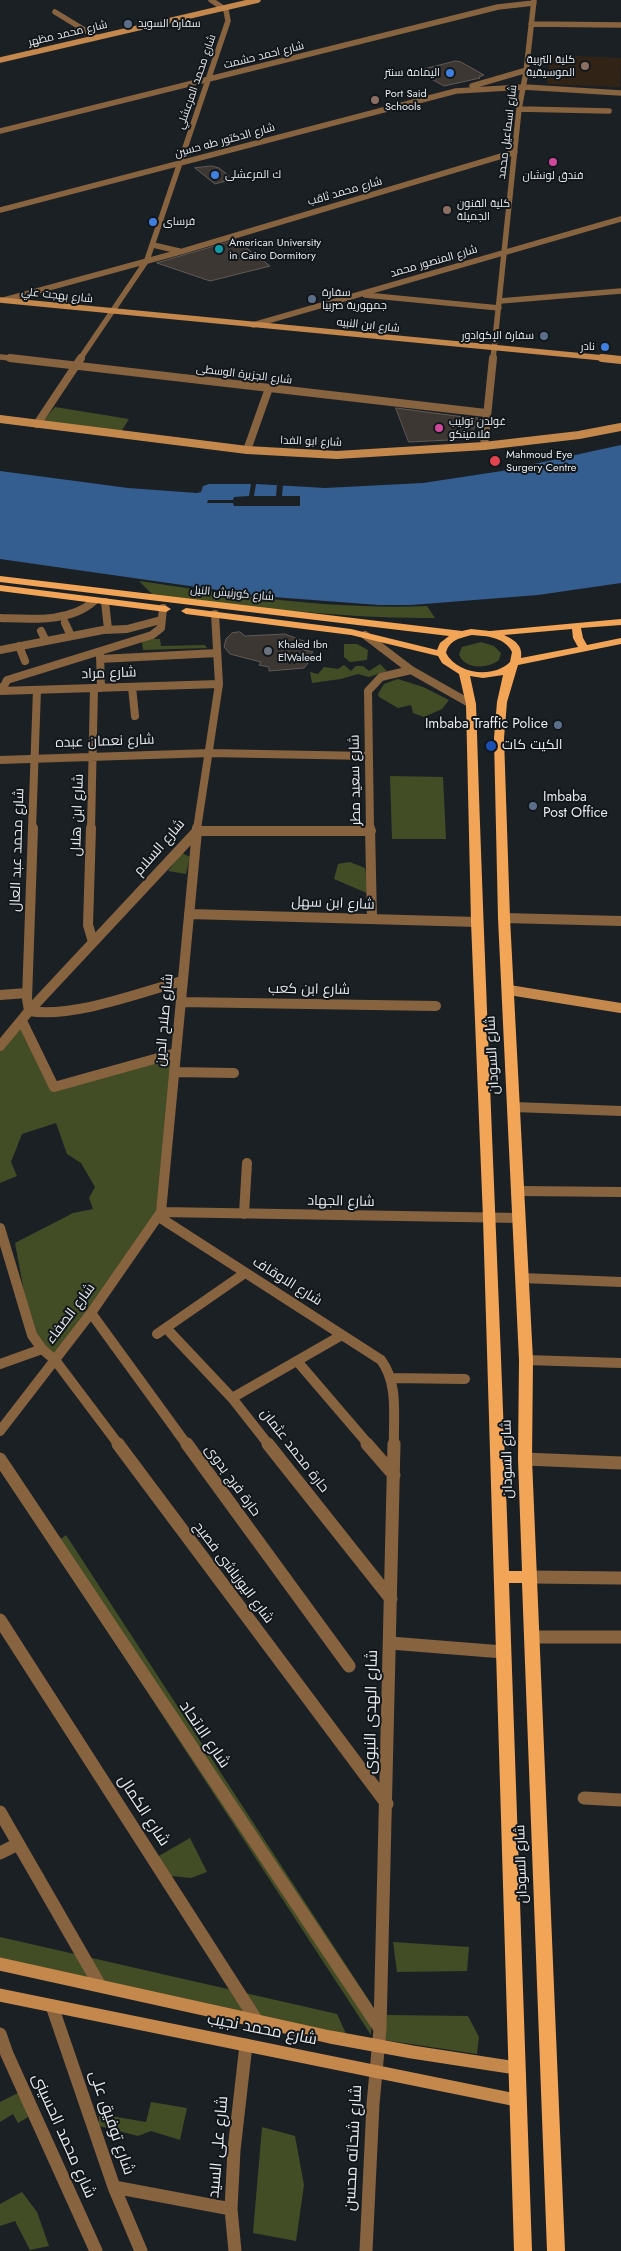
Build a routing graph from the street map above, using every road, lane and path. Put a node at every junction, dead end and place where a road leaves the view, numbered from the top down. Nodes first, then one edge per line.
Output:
1 (211, 0) edge
2 (258, 0) edge
3 (534, 1) edge
4 (225, 8) junction
5 (56, 12) dead end
6 (531, 24) junction
7 (621, 25) edge
8 (96, 37) junction
9 (0, 60) edge
10 (526, 71) junction
11 (210, 80) junction
12 (524, 87) junction
13 (456, 91) junction
14 (621, 93) edge
15 (519, 109) junction
16 (609, 112) dead end
17 (0, 131) edge
18 (515, 152) junction
19 (180, 164) junction
20 (0, 210) edge
21 (621, 219) edge
22 (153, 245) junction
23 (180, 252) junction
24 (503, 253) junction
25 (148, 260) junction
26 (621, 291) edge
27 (358, 294) junction
28 (2, 300) edge
29 (500, 305) junction
30 (112, 312) junction
31 (253, 325) junction
32 (493, 348) junction
33 (0, 357) edge
34 (621, 360) edge
35 (76, 365) junction
36 (268, 388) junction
37 (486, 413) junction
38 (0, 419) edge
39 (37, 424) junction
40 (621, 427) edge
41 (484, 446) junction
42 (247, 450) junction
43 (0, 579) edge
44 (0, 588) edge
45 (94, 601) junction
46 (105, 602) junction
47 (163, 608) junction
48 (215, 614) junction
49 (0, 618) edge
50 (161, 620) junction
51 (621, 622) edge
52 (65, 623) dead end
53 (576, 626) junction
54 (108, 629) junction
55 (41, 631) dead end
56 (461, 634) junction
57 (490, 634) junction
58 (365, 635) junction
59 (71, 636) junction
60 (46, 641) junction
61 (621, 641) edge
62 (19, 646) junction
63 (586, 649) junction
64 (0, 650) edge
65 (217, 653) junction
66 (441, 654) junction
67 (100, 656) junction
68 (25, 661) dead end
69 (513, 665) junction
70 (411, 670) junction
71 (464, 674) junction
72 (219, 684) junction
73 (132, 687) junction
74 (97, 688) junction
75 (0, 689) edge
76 (37, 690) junction
77 (471, 704) junction
78 (135, 716) dead end
79 (210, 753) junction
80 (94, 756) junction
81 (368, 756) junction
82 (35, 759) junction
83 (0, 760) edge
84 (197, 831) junction
85 (371, 831) junction
86 (189, 914) junction
87 (504, 918) junction
88 (372, 919) junction
89 (621, 921) edge
90 (477, 922) junction
91 (93, 942) junction
92 (182, 982) junction
93 (508, 990) junction
94 (27, 993) junction
95 (0, 995) edge
96 (181, 1002) junction
97 (436, 1006) dead end
98 (621, 1008) edge
99 (29, 1011) junction
100 (22, 1021) junction
101 (0, 1046) edge
102 (176, 1053) junction
103 (174, 1072) junction
104 (234, 1073) dead end
105 (514, 1107) junction
106 (621, 1111) edge
107 (247, 1163) dead end
108 (518, 1191) junction
109 (621, 1192) edge
110 (244, 1214) junction
111 (160, 1215) junction
112 (490, 1218) junction
113 (520, 1218) junction
114 (0, 1228) edge
115 (245, 1273) junction
116 (522, 1278) junction
117 (621, 1282) edge
118 (91, 1314) junction
119 (342, 1335) junction
120 (42, 1349) junction
121 (55, 1360) junction
122 (526, 1360) junction
123 (297, 1361) junction
124 (621, 1363) edge
125 (0, 1364) edge
126 (391, 1378) junction
127 (464, 1379) dead end
128 (232, 1398) junction
129 (0, 1431) edge
130 (0, 1459) edge
131 (525, 1459) junction
132 (621, 1463) edge
133 (394, 1475) junction
134 (501, 1577) junction
135 (530, 1577) junction
136 (621, 1578) edge
137 (391, 1599) junction
138 (0, 1620) edge
139 (533, 1637) junction
140 (621, 1637) edge
141 (390, 1644) junction
142 (503, 1652) junction
143 (348, 1666) dead end
144 (584, 1798) dead end
145 (621, 1800) edge
146 (387, 1804) junction
147 (0, 1812) edge
148 (18, 1844) junction
149 (0, 1853) edge
150 (0, 1964) edge
151 (98, 1984) junction
152 (0, 1998) edge
153 (52, 2006) junction
154 (257, 2021) junction
155 (380, 2029) junction
156 (0, 2034) edge
157 (246, 2045) junction
158 (378, 2046) junction
159 (516, 2068) junction
160 (375, 2071) junction
161 (516, 2100) junction
162 (114, 2187) junction
163 (231, 2209) junction
164 (96, 2251) edge
165 (141, 2251) edge
166 (235, 2251) edge
167 (366, 2251) edge
168 (523, 2251) edge
169 (556, 2251) edge

1 - 4 street
2 - 4 street, شارع محمد مظهر
3 - 6 street, شارع اسماعيل محمد
3 - 11 street, شارع احمد حشمت
4 - 8 street, شارع محمد مظهر
4 - 11 street, شارع محمد المرعشلي
5 - 8 street
6 - 7 street
6 - 10 street, شارع اسماعيل محمد
8 - 9 street, شارع محمد مظهر
10 - 12 street, شارع اسماعيل محمد
10 - 13 street
11 - 17 street, شارع احمد حشمت
11 - 19 street, شارع محمد المرعشلي
12 - 13 street, شارع الدكتور طه حسين
12 - 14 street, شارع الدكتور طه حسين
12 - 15 street, شارع اسماعيل محمد
13 - 19 street, شارع الدكتور طه حسين
15 - 16 street
15 - 18 street, شارع اسماعيل محمد
18 - 23 street, شارع محمد ثاقب
18 - 24 street, شارع اسماعيل محمد
19 - 20 street, شارع الدكتور طه حسين
19 - 22 street, شارع محمد المرعشلي
21 - 24 street, شارع المنصور محمد
22 - 23 street
22 - 25 street, شارع محمد المرعشلي
23 - 25 street, شارع محمد ثاقب
24 - 27 street, شارع المنصور محمد
24 - 29 street, شارع اسماعيل محمد
25 - 28 street, شارع محمد ثاقب
25 - 30 street, شارع محمد المرعشلي
26 - 29 street
27 - 29 street
27 - 31 street, شارع المنصور محمد
28 - 30 street, شارع بهجت علي
29 - 32 street, شارع اسماعيل محمد
30 - 31 street, شارع ابن النبيه
30 - 35 street, شارع محمد المرعشلي
31 - 32 street, شارع ابن النبيه
32 - 34 street, شارع ابن النبيه
32 - 37 street, شارع اسماعيل محمد
33 - 35 street, شارع الجزيرة الوسطى
35 - 36 street, شارع الجزيرة الوسطى
35 - 39 street, شارع محمد المرعشلي
36 - 37 street, شارع الجزيرة الوسطى
36 - 42 street
37 - 41 street, شارع اسماعيل محمد
38 - 39 street, شارع ابو الفدا
39 - 42 street, شارع ابو الفدا
40 - 41 street, شارع ابو الفدا
41 - 42 street, شارع ابو الفدا
43 - 56 main road, شارع كورنيش النيل
44 - 45 main road, شارع كورنيش النيل
45 - 46 main road, شارع كورنيش النيل
45 - 49 street
46 - 47 main road, شارع كورنيش النيل
46 - 54 street
47 - 48 main road, شارع كورنيش النيل
47 - 50 street
48 - 58 main road, شارع كورنيش النيل
48 - 65 street, شارع السلام
50 - 54 street
50 - 67 street
51 - 53 main road
52 - 59 street
53 - 57 main road
53 - 63 main road
54 - 59 street
55 - 60 street
56 - 57 main road, شارع كورنيش النيل
56 - 66 main road
57 - 69 main road
58 - 66 main road, شارع كورنيش النيل
58 - 70 street
59 - 60 street
60 - 62 street
61 - 63 main road
62 - 64 street
62 - 68 street
63 - 69 main road
65 - 67 street
65 - 72 street, شارع السلام
66 - 71 main road
67 - 74 street, شارع ابن هلال
67 - 75 street
69 - 71 main road
69 - 87 main road, شارع السودان
70 - 77 street
70 - 81 street, شارع سعيد مطر
71 - 77 main road, شارع السودان
72 - 73 street, شارع مراد
72 - 79 street, شارع السلام
73 - 74 street, شارع مراد
73 - 78 street
74 - 76 street, شارع مراد
74 - 80 street, شارع ابن هلال
75 - 76 street, شارع مراد
76 - 82 street, شارع محمد عبد العال
77 - 90 main road, شارع السودان
79 - 80 street, شارع نعمان عبده
79 - 81 street, شارع نعمان عبده
79 - 84 street, شارع السلام
80 - 82 street, شارع نعمان عبده
80 - 91 street, شارع ابن هلال
81 - 85 street, شارع سعيد مطر
82 - 83 street, شارع نعمان عبده
82 - 94 street, شارع محمد عبد العال
84 - 85 street
84 - 86 street, شارع صلاح الدين
84 - 91 street, شارع السلام
85 - 88 street, شارع سعيد مطر
86 - 88 street, شارع ابن سهل
86 - 92 street, شارع صلاح الدين
87 - 89 street
87 - 93 main road, شارع السودان
88 - 90 street, شارع ابن سهل
90 - 112 main road, شارع السودان
91 - 99 street, شارع السلام
92 - 96 street, شارع صلاح الدين
92 - 99 street
93 - 98 street
93 - 105 main road, شارع السودان
94 - 95 street
94 - 99 street, شارع محمد عبد العال
96 - 97 street, شارع ابن كعب
96 - 102 street, شارع صلاح الدين
99 - 100 street, شارع السلام
100 - 101 street, شارع السلام
100 - 102 street
102 - 103 street, شارع صلاح الدين
103 - 104 street
103 - 111 street, شارع صلاح الدين
105 - 106 street
105 - 108 main road, شارع السودان
107 - 110 street
108 - 109 street
108 - 113 main road, شارع السودان
110 - 111 street, شارع الجهاد
110 - 112 street, شارع الجهاد
111 - 115 street, شارع الاوقاف
111 - 118 street, شارع الصفاء
112 - 113 street, شارع الجهاد
112 - 134 main road, شارع السودان
113 - 116 main road, شارع السودان
114 - 120 street, شارع اليوزباشى فصيح
115 - 119 street, شارع الاوقاف
115 - 128 street, حارة محمد عثمان
116 - 117 street
116 - 122 main road, شارع السودان
118 - 121 street, شارع الصفاء
118 - 143 street, حارة فرج بدوى
119 - 123 street
119 - 126 street, شارع الاوقاف
120 - 121 street, شارع اليوزباشى فصيح
120 - 125 street
121 - 129 street, شارع الصفاء
121 - 146 street, شارع اليوزباشى فصيح
122 - 124 street
122 - 131 main road, شارع السودان
123 - 128 street
123 - 133 street
126 - 127 street
126 - 133 street, شارع الهدى النبوى
128 - 137 street, حارة محمد عثمان
130 - 155 street, شارع الاتحاد
131 - 132 street
131 - 135 main road, شارع السودان
133 - 137 street, شارع الهدى النبوى
134 - 135 main road
134 - 142 main road, شارع السودان
135 - 136 street
135 - 139 main road, شارع السودان
137 - 141 street, شارع الهدى النبوى
138 - 154 street, شارع الكمال
139 - 140 street
139 - 169 main road, شارع السودان
141 - 142 street
141 - 146 street, شارع الهدى النبوى
142 - 159 main road, شارع السودان
144 - 145 street
146 - 155 street, شارع الهدى النبوى
147 - 148 street
148 - 149 street
148 - 151 street
150 - 151 street, شارع محمد نجيب
151 - 154 street, شارع محمد نجيب
152 - 153 street, شارع محمد نجيب
153 - 157 street, شارع محمد نجيب
153 - 162 street, شارع توفيق على
154 - 158 street, شارع محمد نجيب
155 - 158 street, شارع الهدى النبوى
156 - 164 street, شارع محمد الحسينى
157 - 160 street, شارع محمد نجيب
157 - 163 street, شارع على السيد
158 - 159 street, شارع محمد نجيب
158 - 160 street, شارع شحاته محسن
159 - 161 main road, شارع السودان
160 - 161 street, شارع محمد نجيب
160 - 167 street, شارع شحاته محسن
161 - 168 main road, شارع السودان
162 - 163 street
162 - 165 street, شارع توفيق على
163 - 166 street, شارع على السيد

